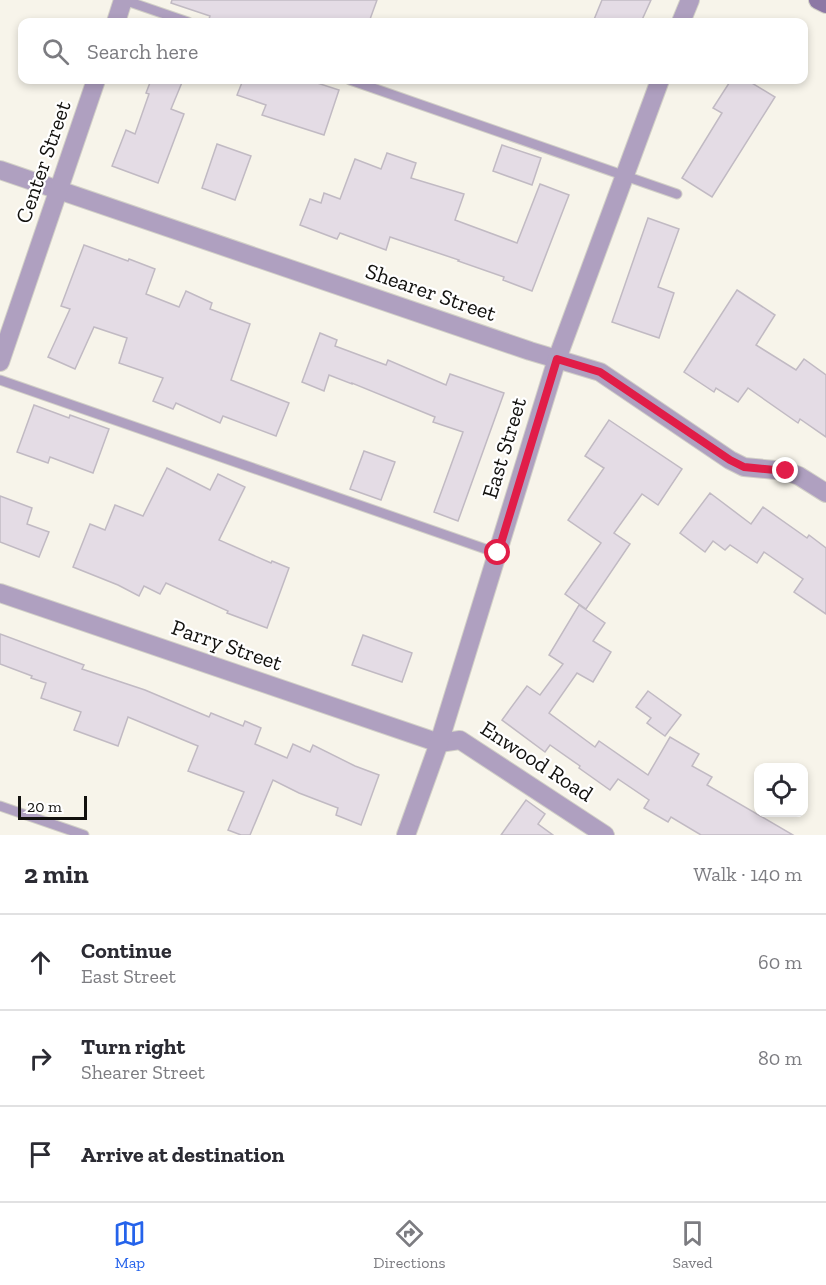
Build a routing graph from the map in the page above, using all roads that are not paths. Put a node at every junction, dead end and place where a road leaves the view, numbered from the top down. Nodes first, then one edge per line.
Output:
1 (124, 0) edge
2 (690, 0) edge
3 (818, 0) edge
4 (826, 4) edge
5 (117, 18) edge
6 (176, 18) edge
7 (683, 18) edge
8 (95, 84) edge
9 (361, 84) edge
10 (658, 84) edge
11 (0, 170) edge
12 (624, 176) junction
13 (59, 190) junction
14 (677, 194) dead end
15 (557, 359) junction
16 (0, 362) edge
17 (0, 380) edge
18 (826, 493) edge
19 (498, 553) junction
20 (0, 593) edge
21 (439, 743) junction
22 (0, 806) edge
23 (84, 835) edge
24 (406, 835) edge
25 (604, 835) edge

1 - 5 street
1 - 6 lane
2 - 7 street
3 - 4 main road
8 - 13 street, Center Street
9 - 12 lane
10 - 12 street, East Street
11 - 13 street, Shearer Street
12 - 14 lane
12 - 15 street, East Street
13 - 15 street, Shearer Street
13 - 16 street, Center Street
15 - 18 street, Shearer Street
15 - 19 street, East Street
17 - 19 lane
19 - 21 street, East Street
20 - 21 street, Parry Street
21 - 24 street, East Street
21 - 25 street, Enwood Road
22 - 23 lane

